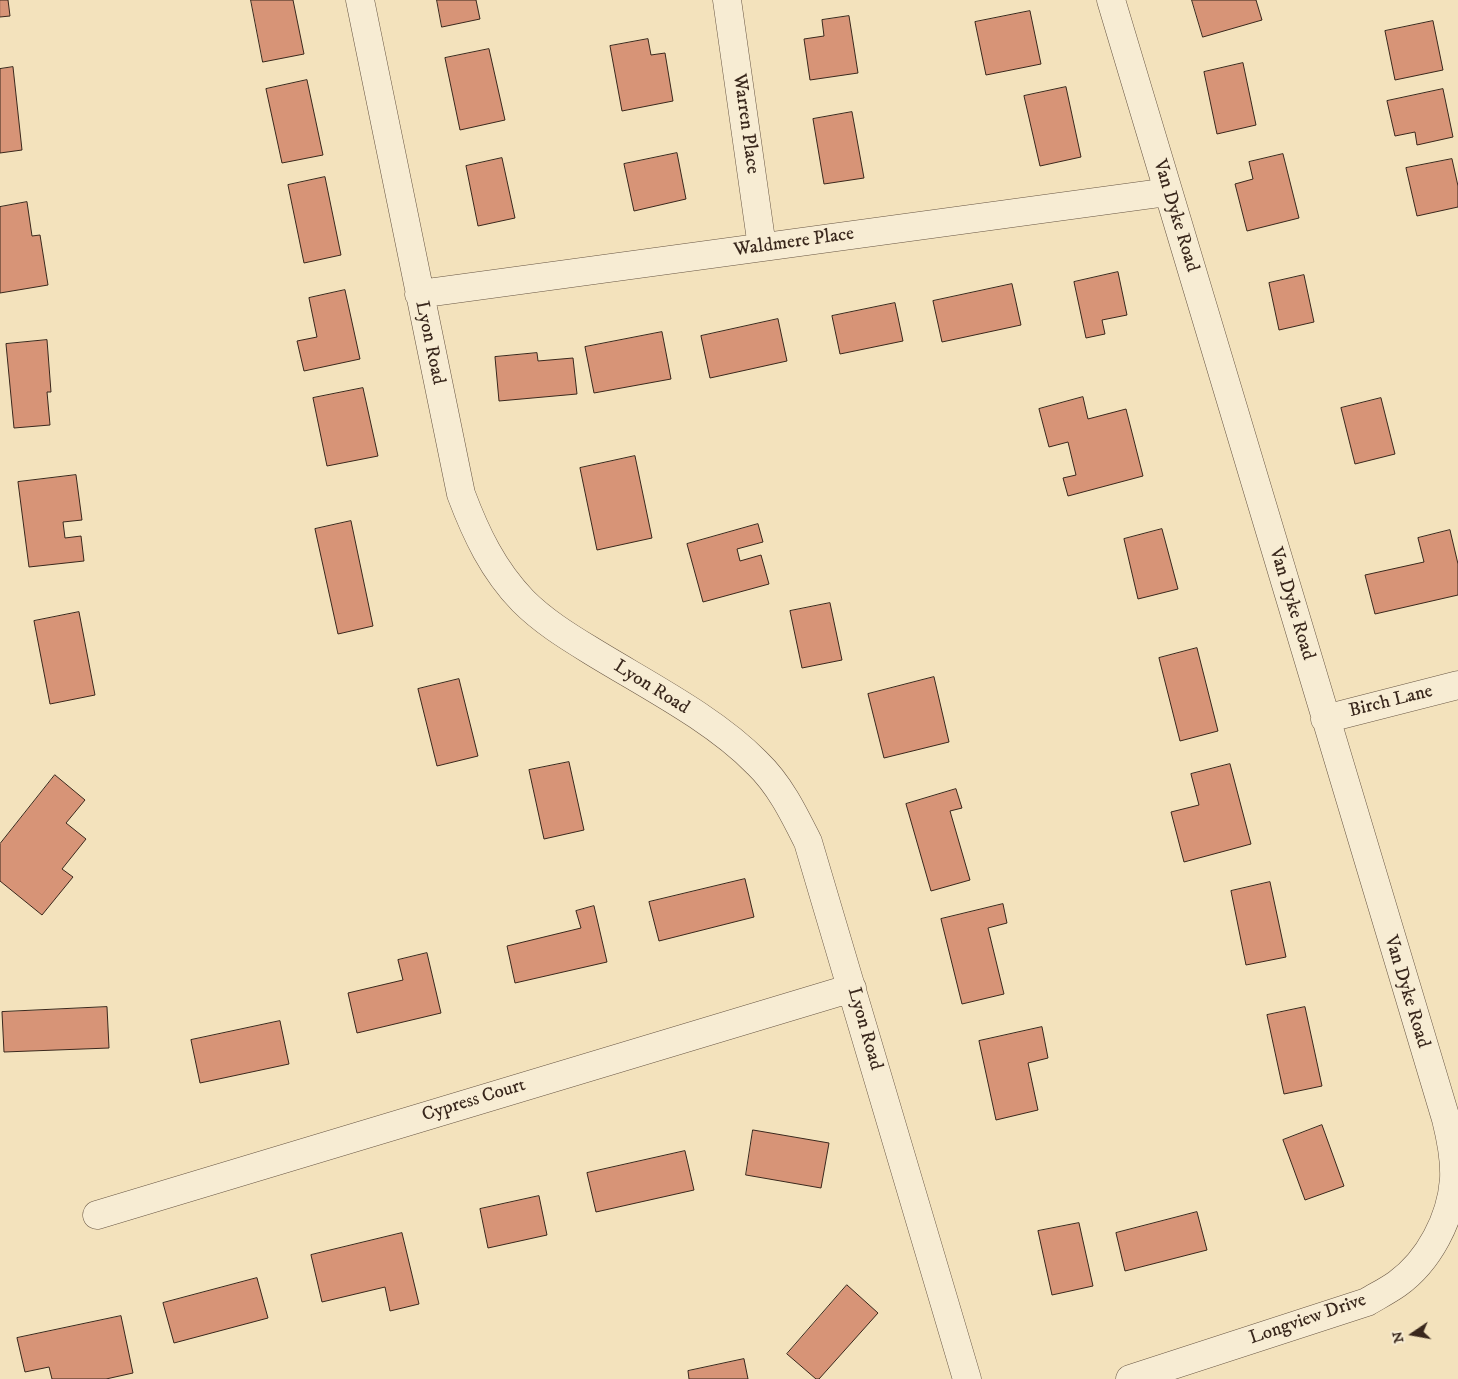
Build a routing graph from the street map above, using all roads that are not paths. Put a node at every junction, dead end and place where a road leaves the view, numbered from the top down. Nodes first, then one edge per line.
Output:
1 (360, 0) edge
2 (727, 0) edge
3 (1112, 0) edge
4 (1168, 192) junction
5 (762, 247) junction
6 (419, 294) junction
7 (1458, 685) edge
8 (1325, 719) junction
9 (852, 988) junction
10 (1453, 1211) edge
11 (97, 1215) dead end
12 (967, 1379) edge
13 (1130, 1379) edge

1 - 6 street, Lyon Road
2 - 5 street, Warren Place
3 - 4 street, Van Dyke Road
4 - 5 street, Waldmere Place
4 - 8 street, Van Dyke Road
5 - 6 street, Waldmere Place
6 - 9 street, Lyon Road
7 - 8 street, Birch Lane
8 - 10 street, Van Dyke Road
9 - 11 street, Cypress Court
9 - 12 street, Lyon Road
10 - 13 street, Longview Drive

